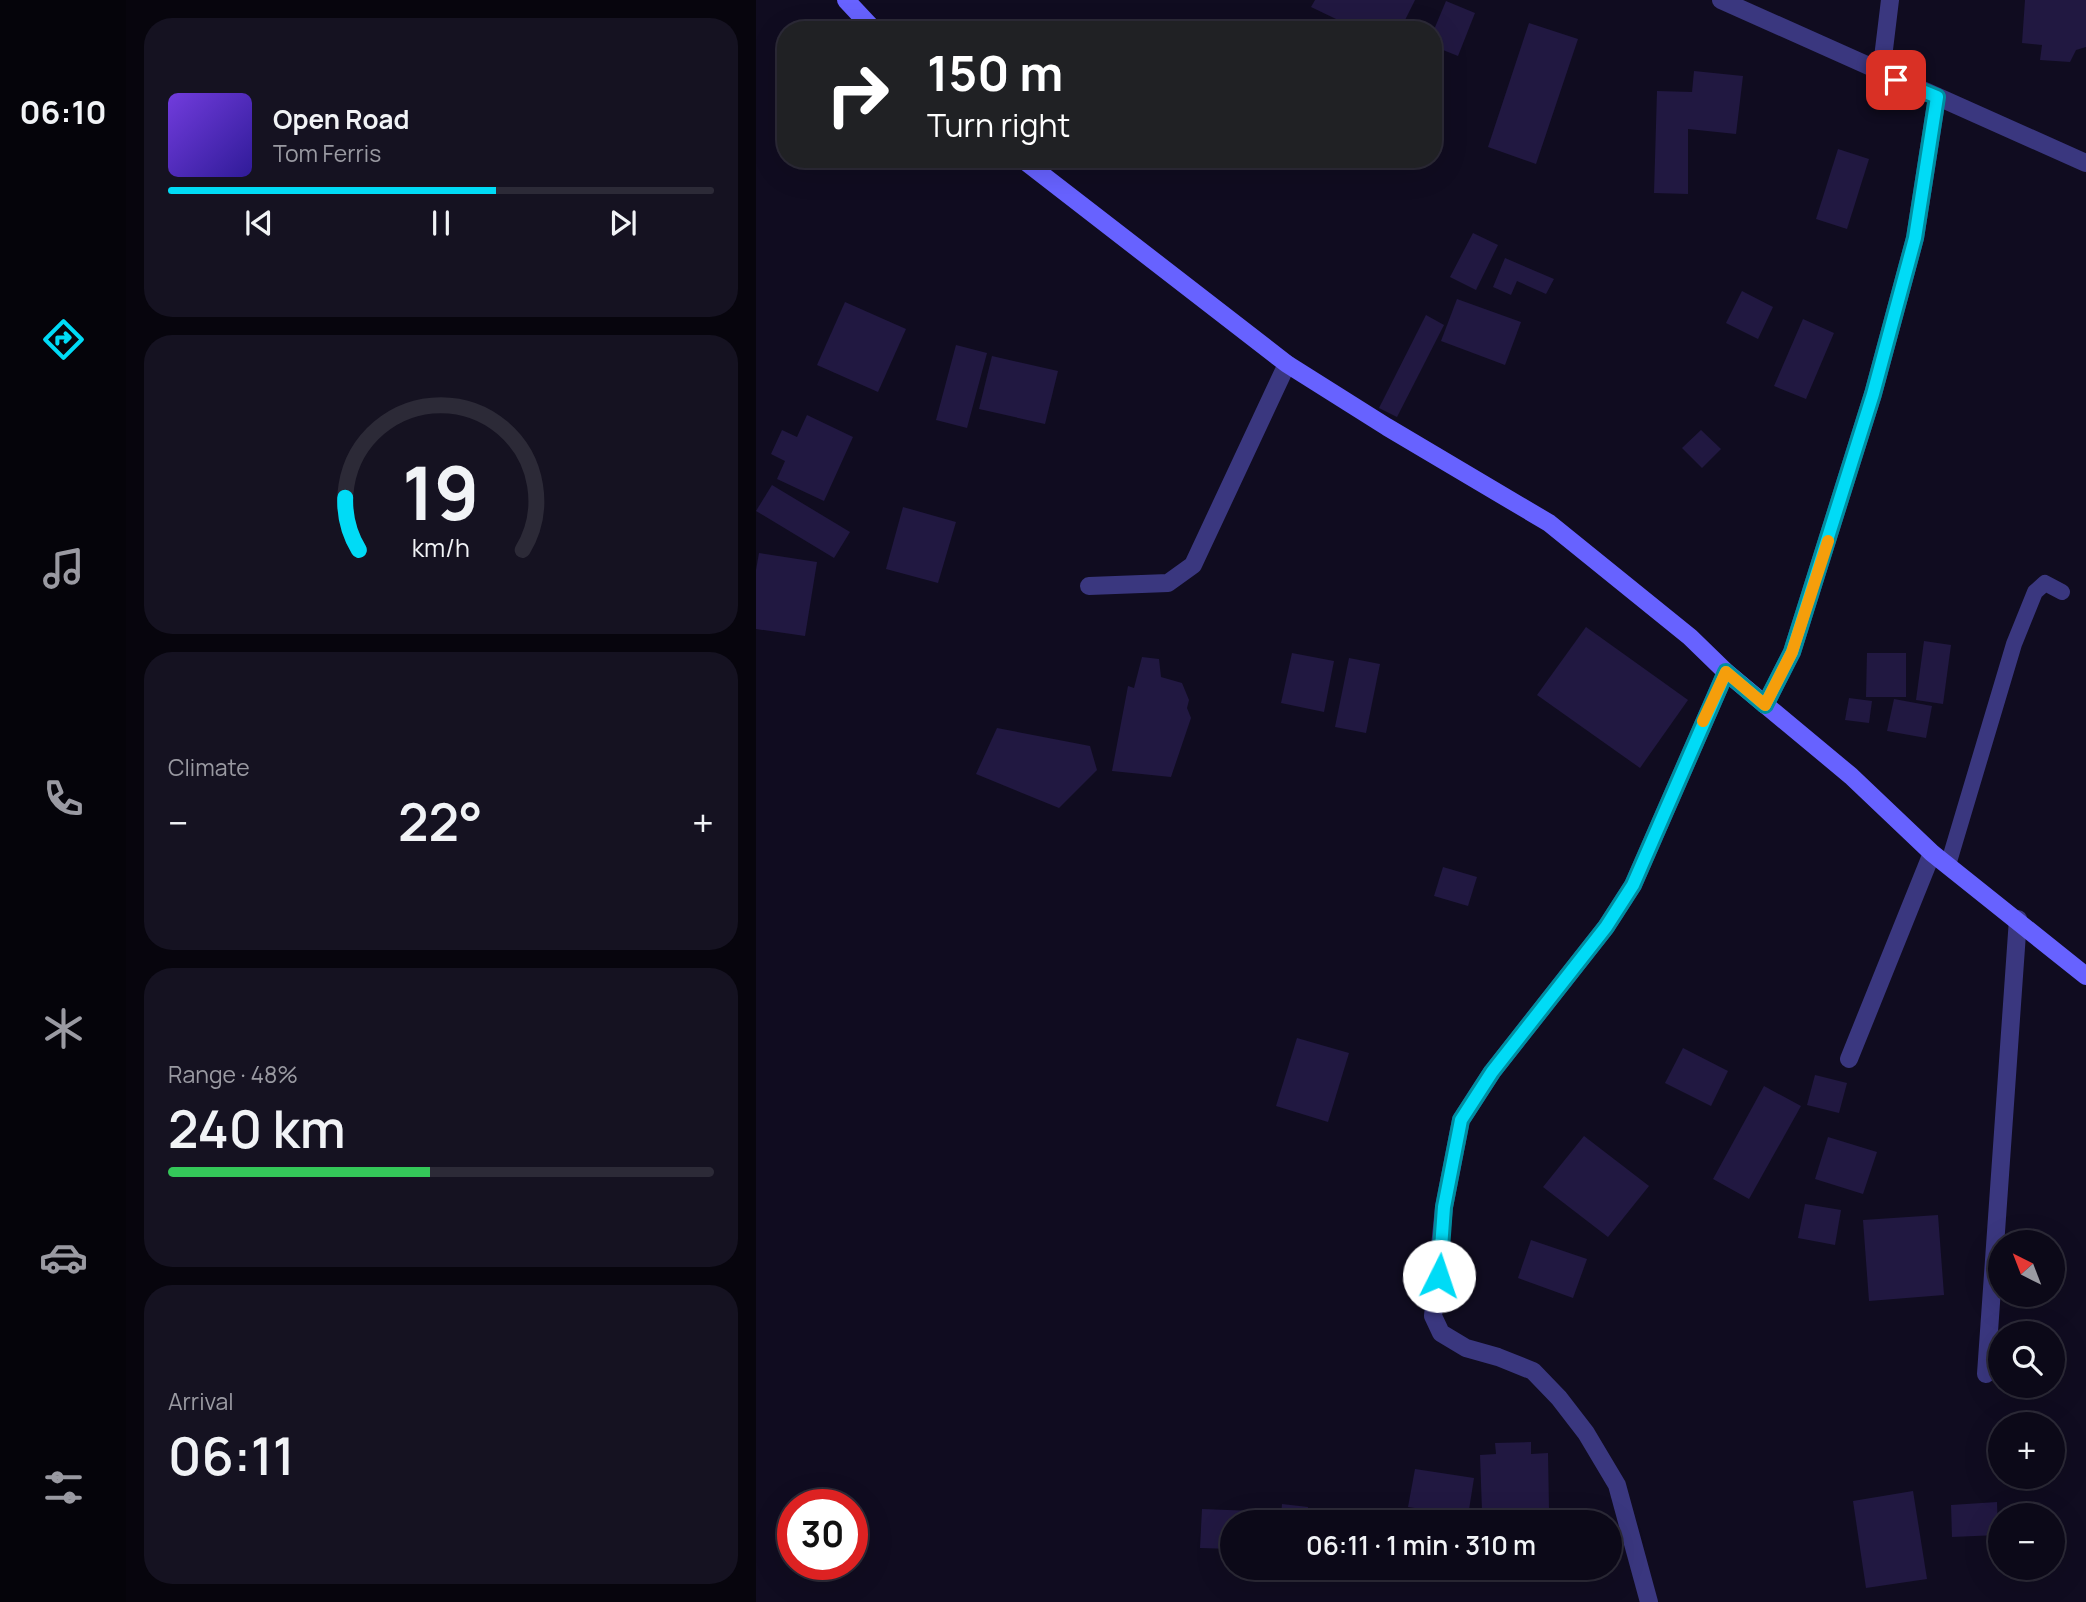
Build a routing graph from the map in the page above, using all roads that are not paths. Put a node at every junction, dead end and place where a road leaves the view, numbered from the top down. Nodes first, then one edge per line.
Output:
1 (846, 0) edge
2 (1721, 0) edge
3 (1890, 0) edge
4 (866, 21) edge
5 (1881, 74) junction
6 (1937, 97) junction
7 (2086, 163) edge
8 (1034, 168) edge
9 (1287, 364) junction
10 (1089, 586) dead end
11 (2062, 592) dead end
12 (1726, 672) junction
13 (1765, 705) junction
14 (1932, 853) junction
15 (1948, 865) junction
16 (2018, 919) junction
17 (2086, 976) edge
18 (1849, 1059) dead end
19 (1986, 1374) dead end
20 (1649, 1602) edge

1 - 4 street
2 - 5 street
3 - 5 street
5 - 6 street
6 - 7 street
6 - 13 street
8 - 9 street
9 - 10 street
9 - 12 street
11 - 15 lane
12 - 13 street
12 - 20 street
13 - 14 street
14 - 15 street
14 - 18 street
15 - 16 street
16 - 17 street
16 - 19 street

